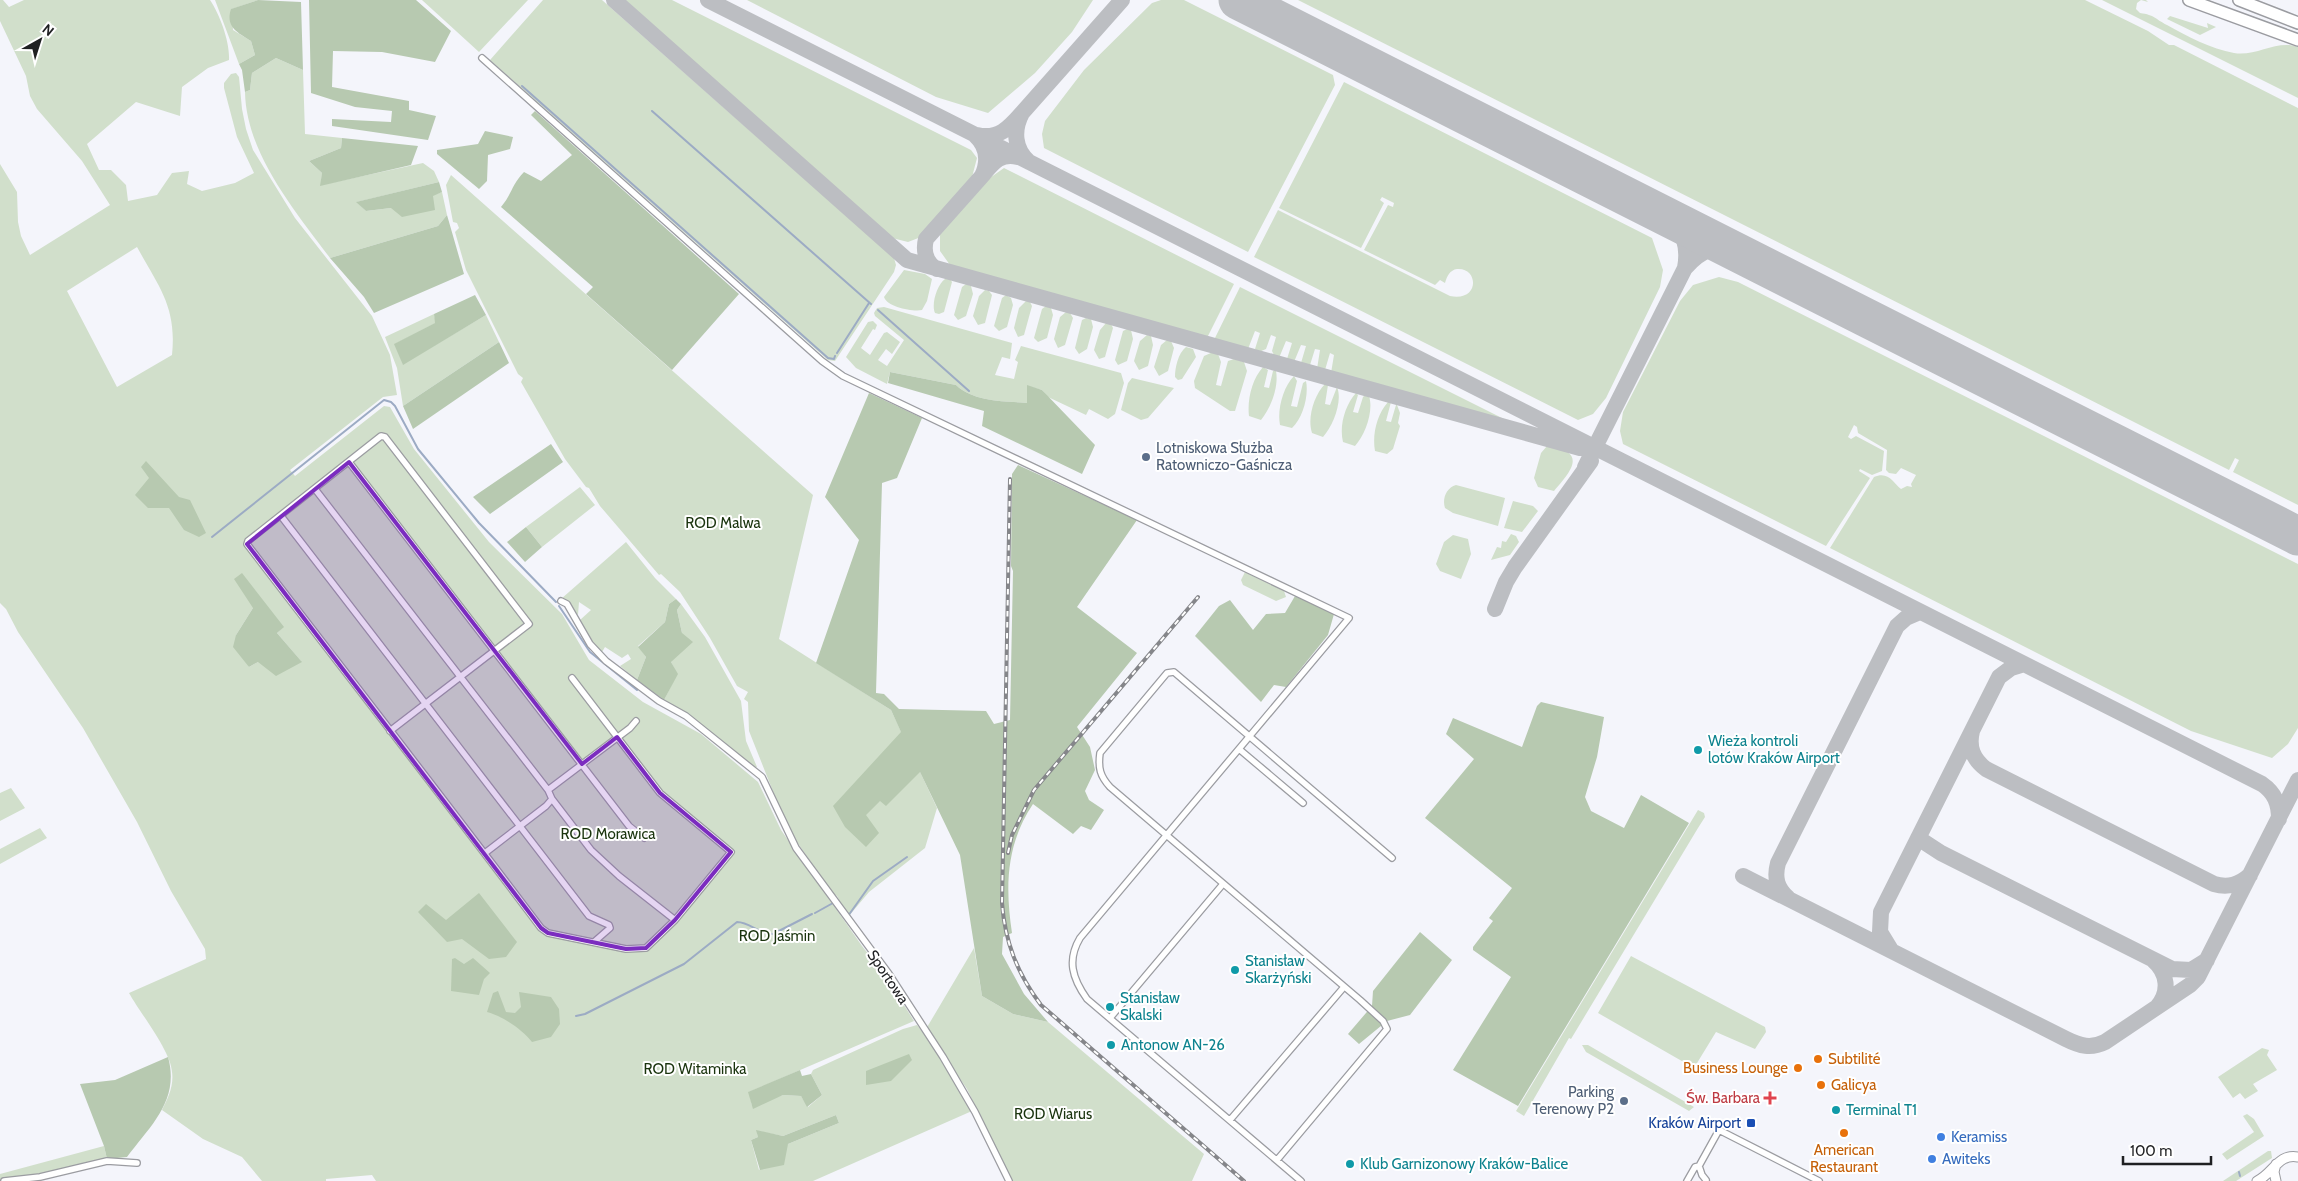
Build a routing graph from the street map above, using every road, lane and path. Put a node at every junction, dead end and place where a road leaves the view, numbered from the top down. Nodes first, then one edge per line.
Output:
1 (2189, 0) edge
2 (2239, 0) edge
3 (2294, 21) edge
4 (2298, 40) edge
5 (482, 58) dead end
6 (349, 462) junction
7 (315, 489) junction
8 (281, 516) junction
9 (561, 601) dead end
10 (495, 650) junction
11 (460, 677) junction
12 (572, 678) dead end
13 (424, 705) junction
14 (636, 721) dead end
15 (390, 731) junction
16 (617, 737) junction
17 (1250, 737) junction
18 (1239, 749) junction
19 (582, 764) junction
20 (548, 790) junction
21 (552, 799) junction
22 (1303, 803) dead end
23 (519, 827) junction
24 (1166, 836) junction
25 (644, 838) dead end
26 (485, 852) junction
27 (1392, 858) dead end
28 (1223, 884) junction
29 (675, 920) junction
30 (594, 942) junction
31 (1344, 986) junction
32 (1110, 1018) junction
33 (1230, 1120) junction
34 (2297, 1156) edge
35 (1277, 1160) junction
36 (137, 1163) dead end
37 (2276, 1164) junction
38 (1699, 1166) junction
39 (1698, 1180) edge
40 (1705, 1180) edge
41 (4, 1181) edge
42 (1009, 1181) edge
43 (1301, 1181) edge
44 (1687, 1181) edge
45 (1819, 1181) edge
46 (2257, 1181) edge
47 (2276, 1181) edge

1 - 4 highway
2 - 3 highway
5 - 17 street
6 - 7 street
6 - 10 street
6 - 10 street
7 - 8 street
7 - 11 street
8 - 13 street
8 - 15 street
9 - 42 street, Sportowa
10 - 11 street
10 - 19 street
11 - 13 street
11 - 20 street
12 - 16 street
13 - 15 street
13 - 23 street
14 - 16 street
15 - 26 street
16 - 19 street
16 - 29 street
17 - 18 street
17 - 24 street
17 - 27 street
18 - 22 street
18 - 24 street
19 - 20 street
19 - 25 street
20 - 21 street
21 - 23 street
21 - 29 street
23 - 26 street
23 - 30 street
24 - 28 street
24 - 32 street
26 - 30 street
28 - 31 street
28 - 32 street
29 - 30 street
31 - 33 street
31 - 35 street
32 - 33 street
33 - 35 street
34 - 37 main road
35 - 43 street
36 - 41 street
37 - 46 main road
37 - 47 main road
38 - 40 street
38 - 44 street
38 - 45 street
39 - 40 street

